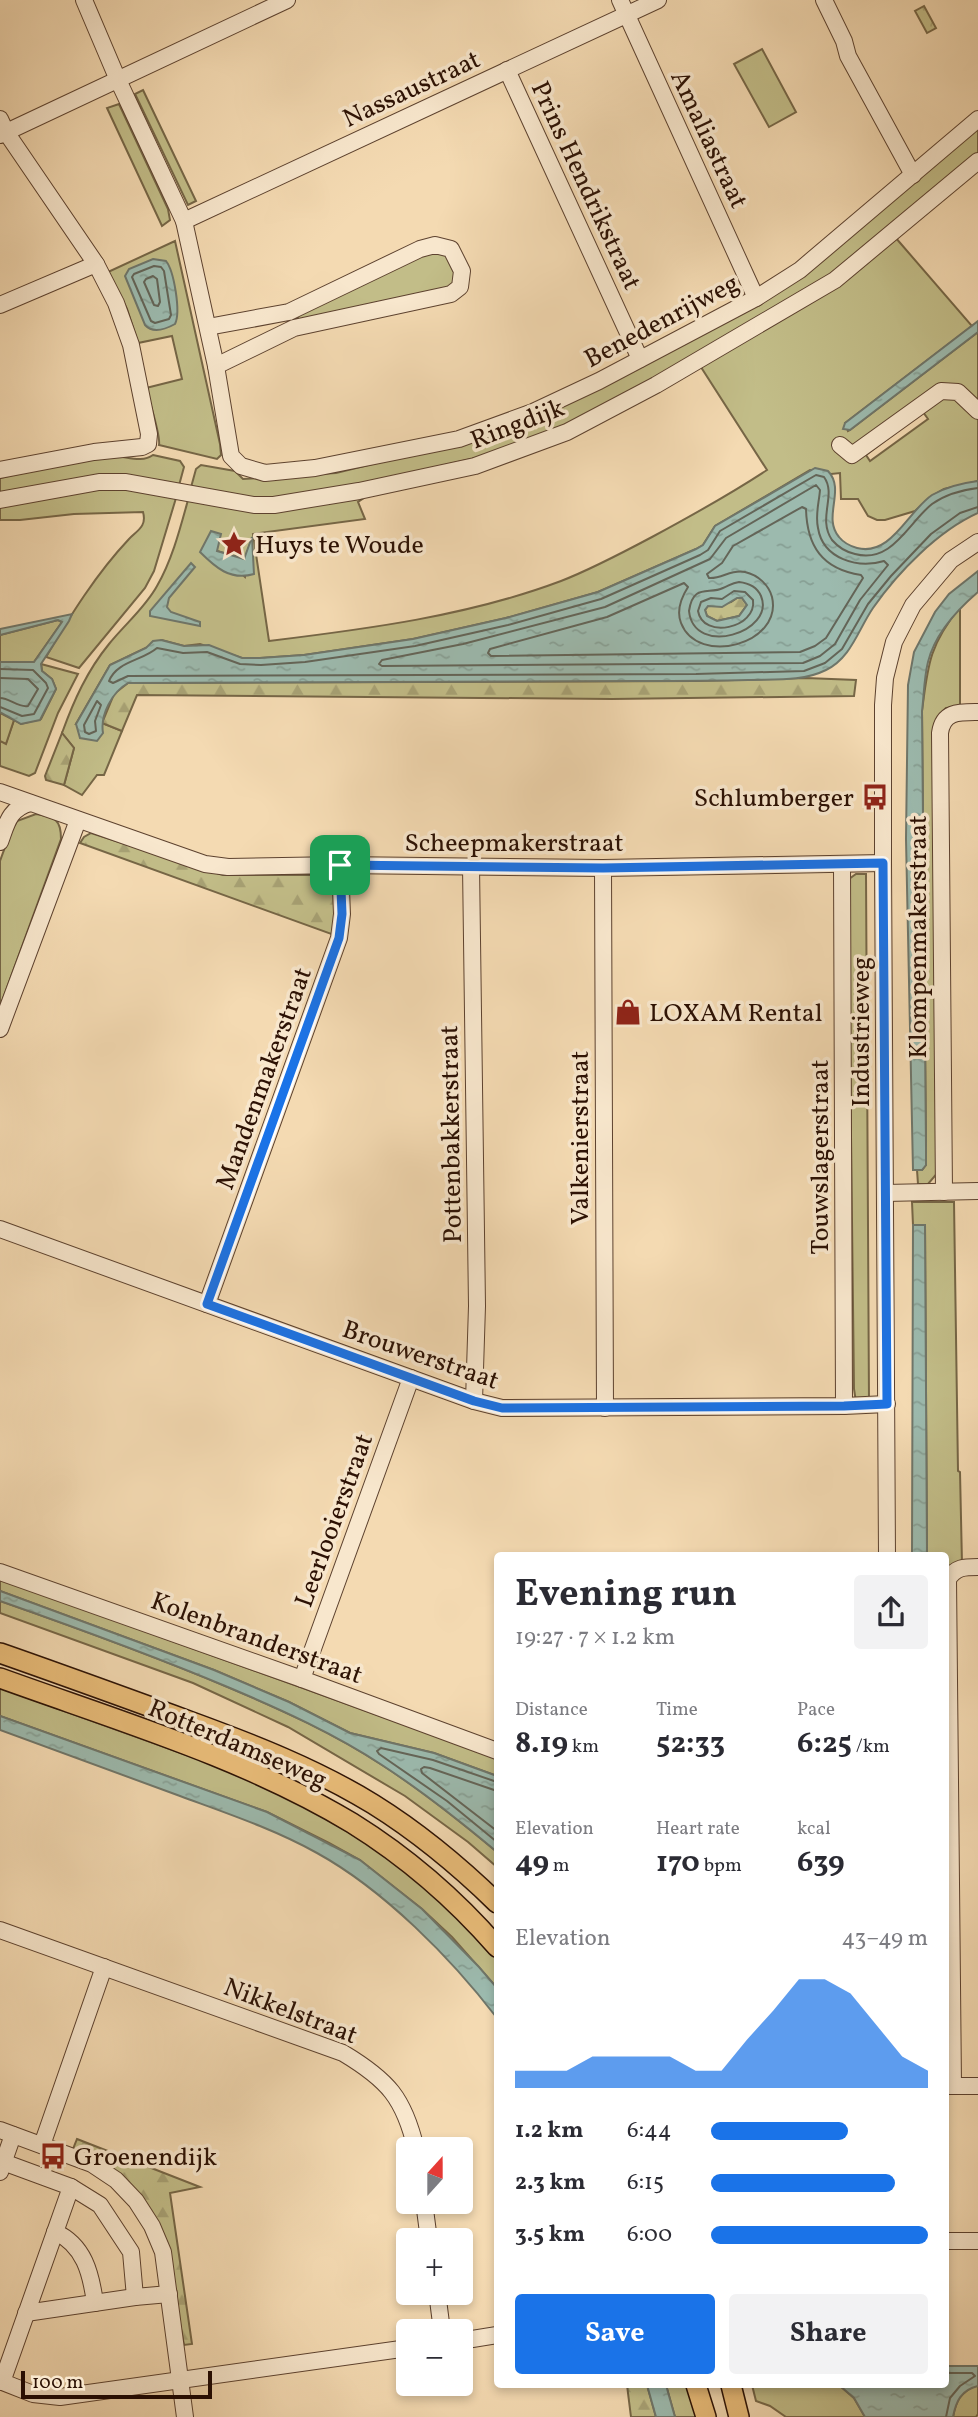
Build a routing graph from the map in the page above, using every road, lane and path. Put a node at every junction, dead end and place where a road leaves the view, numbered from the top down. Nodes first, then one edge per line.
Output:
1 (84, 0) edge
2 (287, 0) edge
3 (658, 0) edge
4 (824, 0) edge
5 (624, 7) edge
6 (507, 71) junction
7 (118, 80) junction
8 (978, 118) edge
9 (2, 129) edge
10 (978, 160) edge
11 (913, 175) junction
12 (184, 221) junction
13 (96, 264) junction
14 (756, 298) junction
15 (0, 305) edge
16 (291, 320) junction
17 (208, 327) junction
18 (640, 359) junction
19 (216, 366) junction
20 (978, 411) edge
21 (840, 444) dead end
22 (0, 470) edge
23 (0, 500) edge
24 (978, 542) edge
25 (978, 712) edge
26 (0, 792) edge
27 (30, 803) junction
28 (78, 820) junction
29 (0, 842) edge
30 (883, 863) junction
31 (340, 865) junction
32 (842, 865) junction
33 (471, 866) junction
34 (603, 868) junction
35 (0, 1029) edge
36 (978, 1191) edge
37 (944, 1192) junction
38 (885, 1193) junction
39 (0, 1229) edge
40 (207, 1304) junction
41 (411, 1378) junction
42 (474, 1401) junction
43 (887, 1404) junction
44 (844, 1406) junction
45 (605, 1408) junction
46 (887, 1552) edge
47 (978, 1567) edge
48 (0, 1572) edge
49 (949, 1578) edge
50 (0, 1653) edge
51 (0, 1678) edge
52 (302, 1679) junction
53 (494, 1750) edge
54 (494, 1900) edge
55 (0, 1930) edge
56 (494, 1944) edge
57 (104, 1967) junction
58 (949, 2086) edge
59 (978, 2086) edge
60 (7, 2132) edge
61 (413, 2137) edge
62 (42, 2145) junction
63 (2, 2167) edge
64 (71, 2187) junction
65 (55, 2232) junction
66 (949, 2241) edge
67 (978, 2241) edge
68 (169, 2294) junction
69 (135, 2297) junction
70 (95, 2303) junction
71 (26, 2313) junction
72 (494, 2336) edge
73 (473, 2339) edge
74 (396, 2350) edge
75 (1, 2382) edge
76 (180, 2382) junction
77 (697, 2388) edge
78 (732, 2388) edge
79 (185, 2417) edge
80 (706, 2417) edge
81 (739, 2417) edge

1 - 7 street
2 - 7 street
3 - 5 street, Nassaustraat
4 - 11 street
5 - 6 street, Nassaustraat
5 - 14 street, Amaliastraat
6 - 12 street, Nassaustraat
6 - 18 street, Prins Hendrikstraat
7 - 9 street
7 - 12 street
8 - 11 street, Benedenrijweg
9 - 13 street
10 - 23 street, Ringdijk
11 - 14 street, Benedenrijweg
12 - 17 street
13 - 15 street
13 - 22 street
14 - 18 street, Benedenrijweg
16 - 16 street
16 - 17 street
16 - 19 street
17 - 19 street
18 - 19 street, Benedenrijweg
20 - 21 street
24 - 30 street, Industrieweg
25 - 37 street, Klompenmakerstraat
26 - 27 street, Scheepmakerstraat
27 - 28 street, Scheepmakerstraat
27 - 29 street
28 - 31 street, Scheepmakerstraat
28 - 35 street
30 - 32 street, Scheepmakerstraat
30 - 38 street, Industrieweg
31 - 33 street, Scheepmakerstraat
31 - 40 street, Mandenmakerstraat
32 - 34 street, Scheepmakerstraat
32 - 44 street, Touwslagerstraat
33 - 34 street, Scheepmakerstraat
33 - 42 street, Pottenbakkerstraat
34 - 45 street, Valkenierstraat
36 - 37 street
37 - 38 street
38 - 43 street, Industrieweg
39 - 40 street, Brouwerstraat
40 - 41 street, Brouwerstraat
41 - 42 street, Brouwerstraat
41 - 52 street, Leerlooierstraat
42 - 45 street, Brouwerstraat
43 - 44 street, Brouwerstraat
43 - 46 street, Industrieweg
44 - 45 street, Brouwerstraat
47 - 49 street
48 - 52 street, Kolenbranderstraat
50 - 54 main road, Rotterdamseweg
51 - 56 main road, Rotterdamseweg
52 - 53 street, Kolenbranderstraat
55 - 57 street, Nikkelstraat
57 - 61 street, Nikkelstraat
57 - 62 street
58 - 59 street
60 - 62 street
60 - 63 street
62 - 68 street
63 - 64 street
64 - 65 street
64 - 69 street
65 - 70 street
65 - 71 street
66 - 67 street
68 - 69 street
68 - 76 street
69 - 70 street
70 - 71 street
71 - 75 street
72 - 73 street
74 - 76 street
75 - 76 street
76 - 79 street
77 - 80 main road
78 - 81 main road

